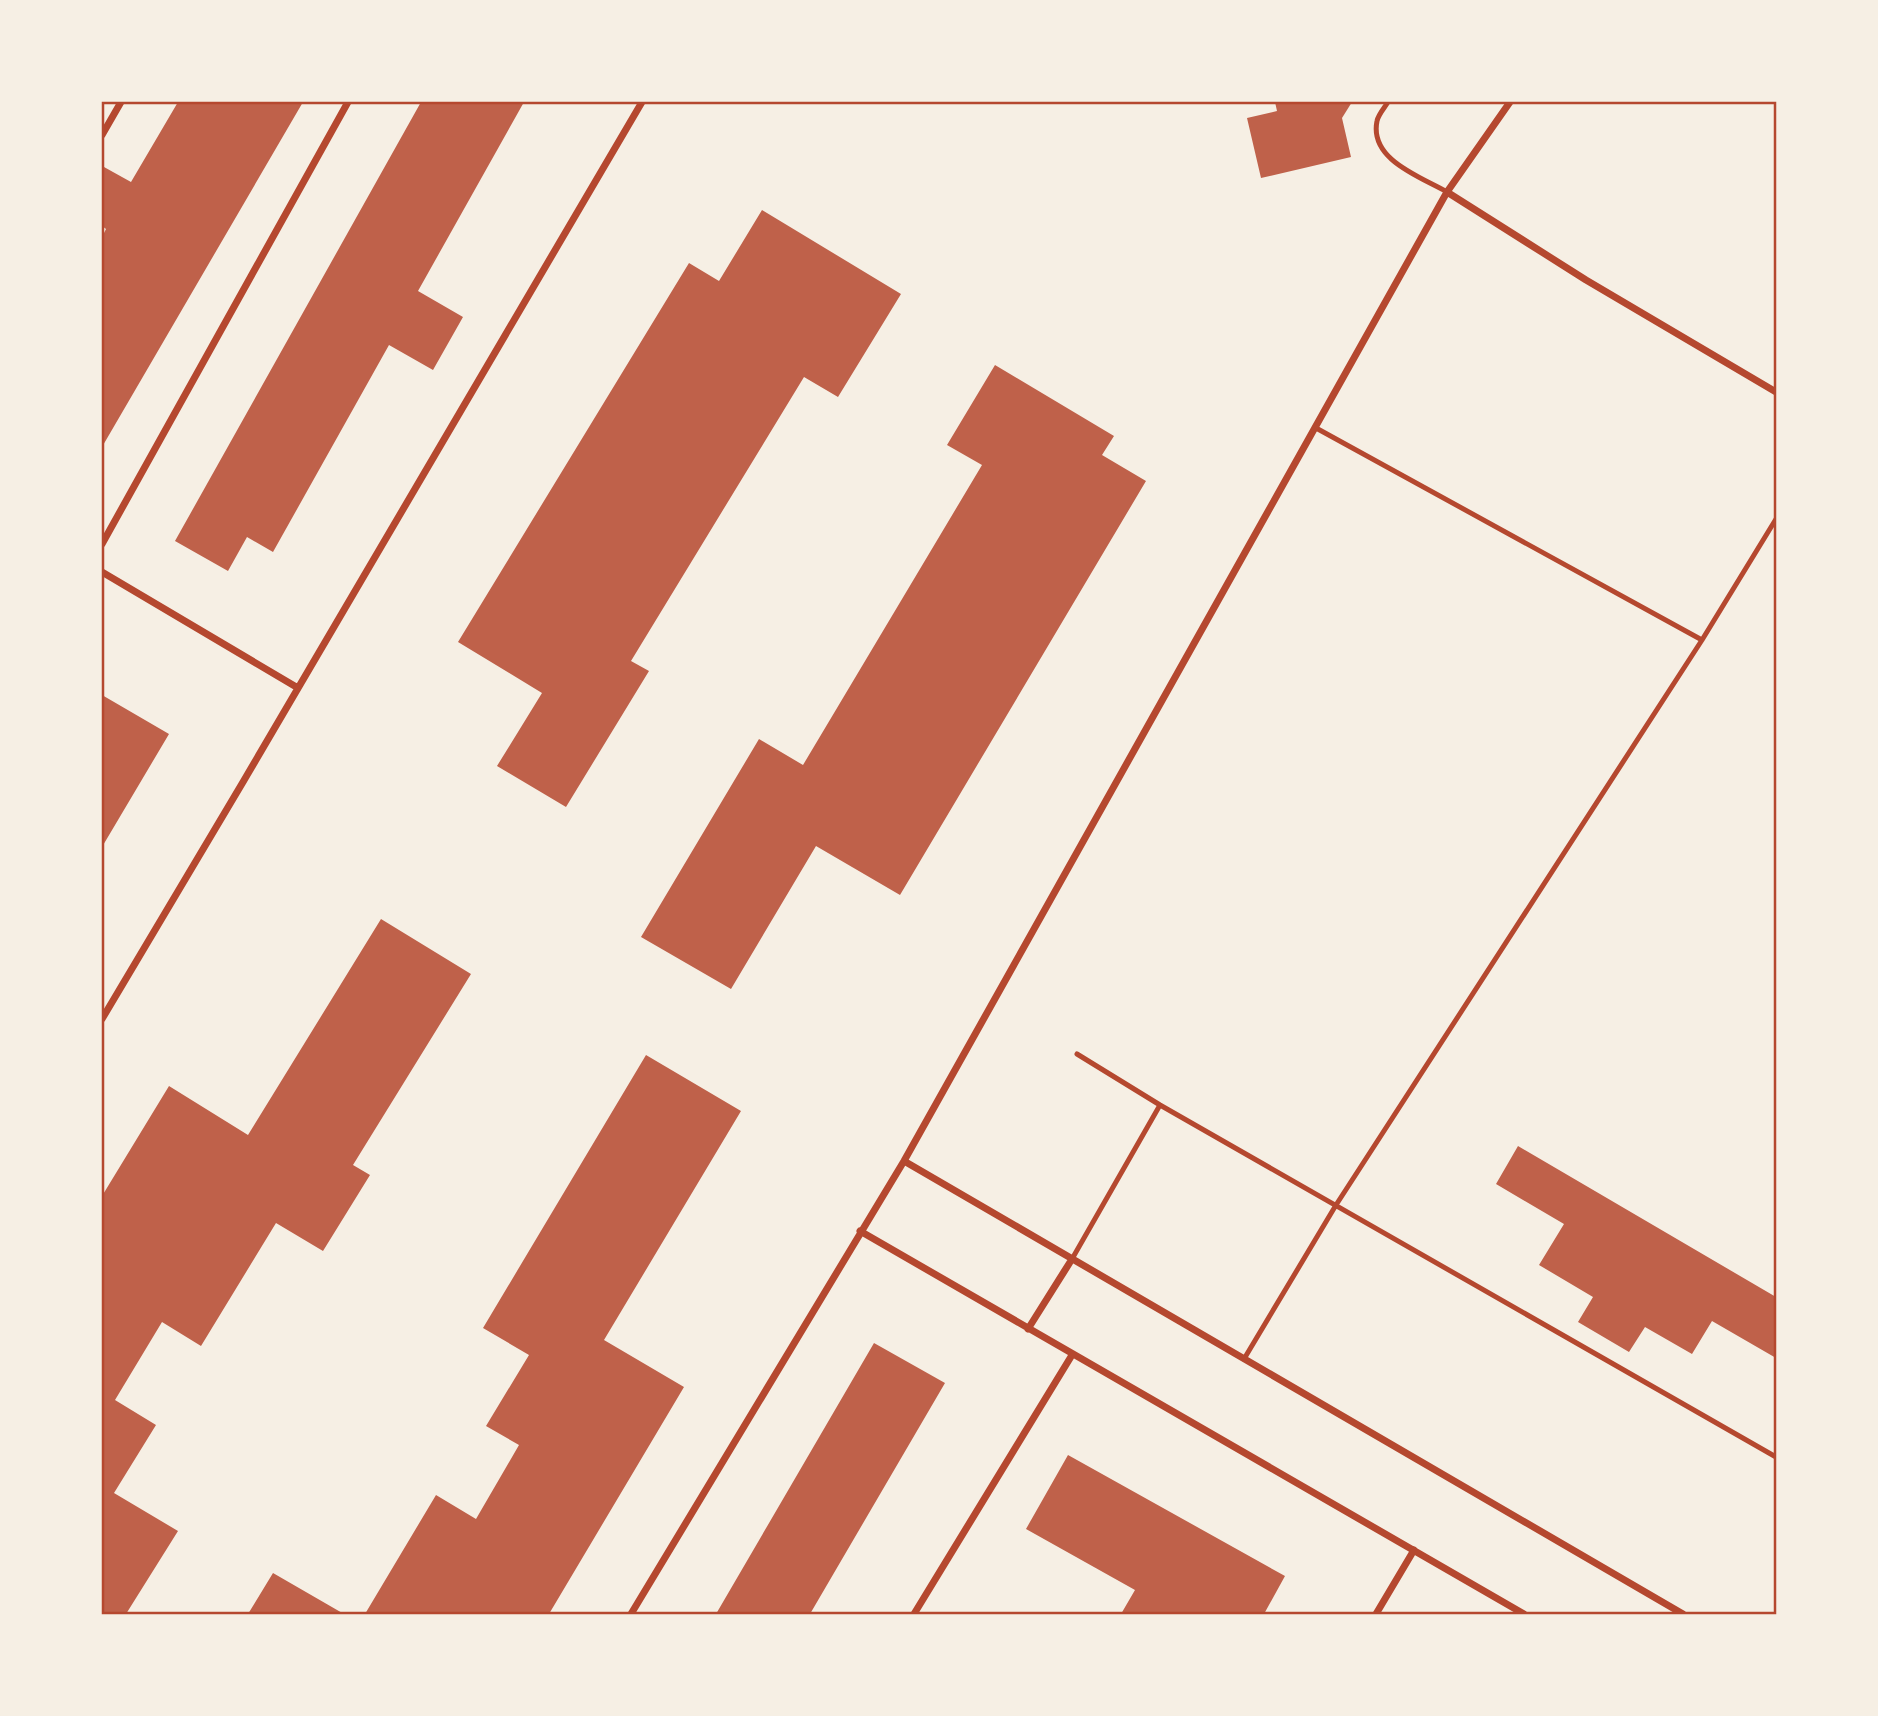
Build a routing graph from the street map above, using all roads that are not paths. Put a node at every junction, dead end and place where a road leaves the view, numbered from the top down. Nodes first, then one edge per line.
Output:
1 (121, 102) edge
2 (348, 102) edge
3 (642, 102) edge
4 (1388, 102) edge
5 (1510, 102) edge
6 (102, 135) edge
7 (1447, 192) junction
8 (1776, 392) edge
9 (1316, 428) junction
10 (1776, 519) edge
11 (102, 544) edge
12 (102, 572) edge
13 (1702, 640) junction
14 (298, 688) junction
15 (102, 1019) edge
16 (1077, 1054) dead end
17 (1160, 1105) junction
18 (904, 1161) junction
19 (1336, 1205) junction
20 (860, 1231) junction
21 (1072, 1259) junction
22 (1028, 1329) junction
23 (1072, 1355) junction
24 (1244, 1359) junction
25 (1776, 1457) edge
26 (1414, 1550) junction
27 (631, 1615) edge
28 (914, 1615) edge
29 (1377, 1615) edge
30 (1524, 1615) edge
31 (1683, 1615) edge

1 - 6 street
2 - 11 street
3 - 14 street
4 - 7 lane
5 - 7 street
7 - 8 street
7 - 9 street
9 - 13 lane
9 - 18 street
10 - 13 lane
12 - 14 street
13 - 19 lane
14 - 15 street
16 - 17 lane
17 - 19 lane
17 - 21 lane
18 - 20 street
18 - 21 street
19 - 24 lane
19 - 25 lane
20 - 22 street
20 - 27 street
21 - 22 street
21 - 24 street
22 - 23 street
23 - 26 street
23 - 28 street
24 - 31 street
26 - 29 street
26 - 30 street

